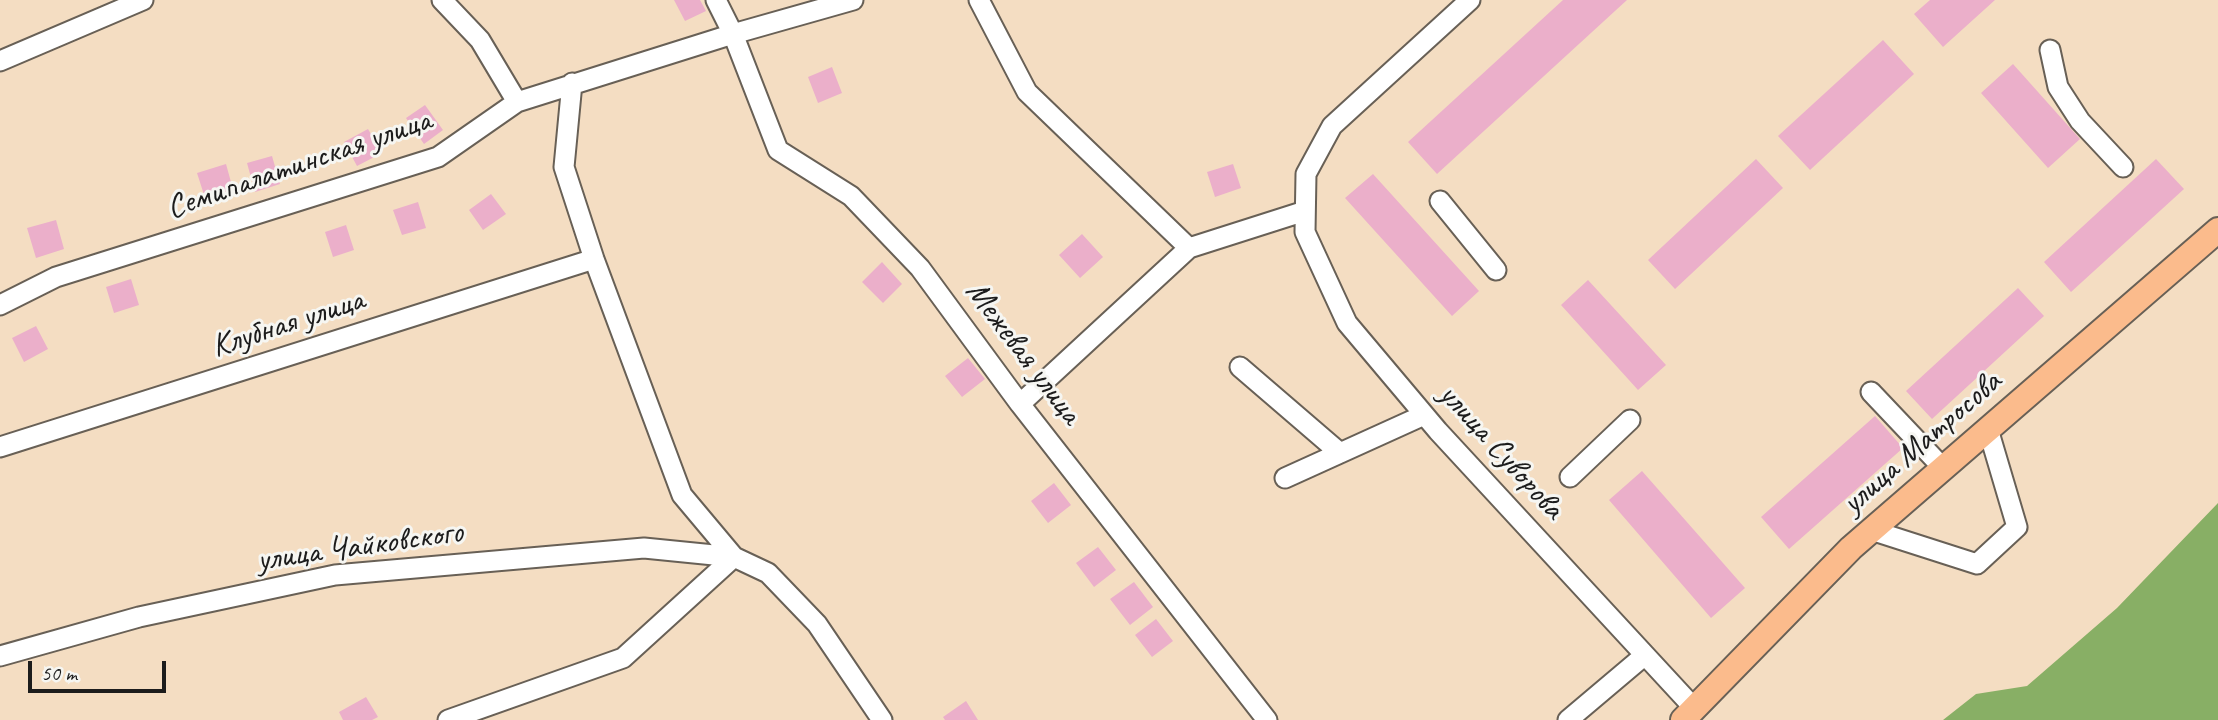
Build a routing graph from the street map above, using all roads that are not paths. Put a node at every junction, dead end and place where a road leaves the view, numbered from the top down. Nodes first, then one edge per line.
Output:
1 (143, 0) edge
2 (442, 0) edge
3 (716, 0) edge
4 (853, 0) edge
5 (979, 0) edge
6 (1470, 0) edge
7 (733, 33) junction
8 (2050, 50) dead end
9 (0, 61) edge
10 (572, 83) junction
11 (517, 102) junction
12 (2123, 167) dead end
13 (1440, 201) dead end
14 (1305, 211) junction
15 (2218, 230) edge
16 (1189, 248) junction
17 (594, 260) junction
18 (1496, 270) dead end
19 (0, 306) edge
20 (1240, 367) dead end
21 (1871, 392) dead end
22 (1020, 404) junction
23 (1424, 415) junction
24 (1630, 420) dead end
25 (1988, 429) junction
26 (0, 447) edge
27 (1340, 453) junction
28 (1943, 468) junction
29 (1570, 477) dead end
30 (1285, 478) dead end
31 (1871, 530) junction
32 (734, 557) junction
33 (1645, 655) junction
34 (0, 656) edge
35 (1688, 714) edge
36 (448, 720) edge
37 (882, 720) edge
38 (1267, 720) edge
39 (1568, 720) edge

1 - 9 street
2 - 11 street
3 - 7 street
4 - 7 street, Семипалатинская улица
5 - 16 street
6 - 14 street, улица Суворова
7 - 10 street, Семипалатинская улица
7 - 22 street, Межевая улица
8 - 12 street
10 - 11 street, Семипалатинская улица
10 - 17 street
11 - 19 street, Семипалатинская улица
13 - 18 street
14 - 16 street
14 - 23 street, улица Суворова
15 - 25 main road, улица Матросова
16 - 22 street
17 - 26 street, Клубная улица
17 - 32 street
20 - 27 street
21 - 28 street
22 - 38 street, Межевая улица
23 - 27 street
23 - 33 street, улица Суворова
24 - 29 street
25 - 28 main road, улица Матросова
25 - 31 street
27 - 30 street
28 - 31 main road, улица Матросова
31 - 35 main road, улица Матросова
32 - 34 street, улица Чайковского
32 - 36 street
32 - 37 street
33 - 35 street, улица Суворова
33 - 39 street

